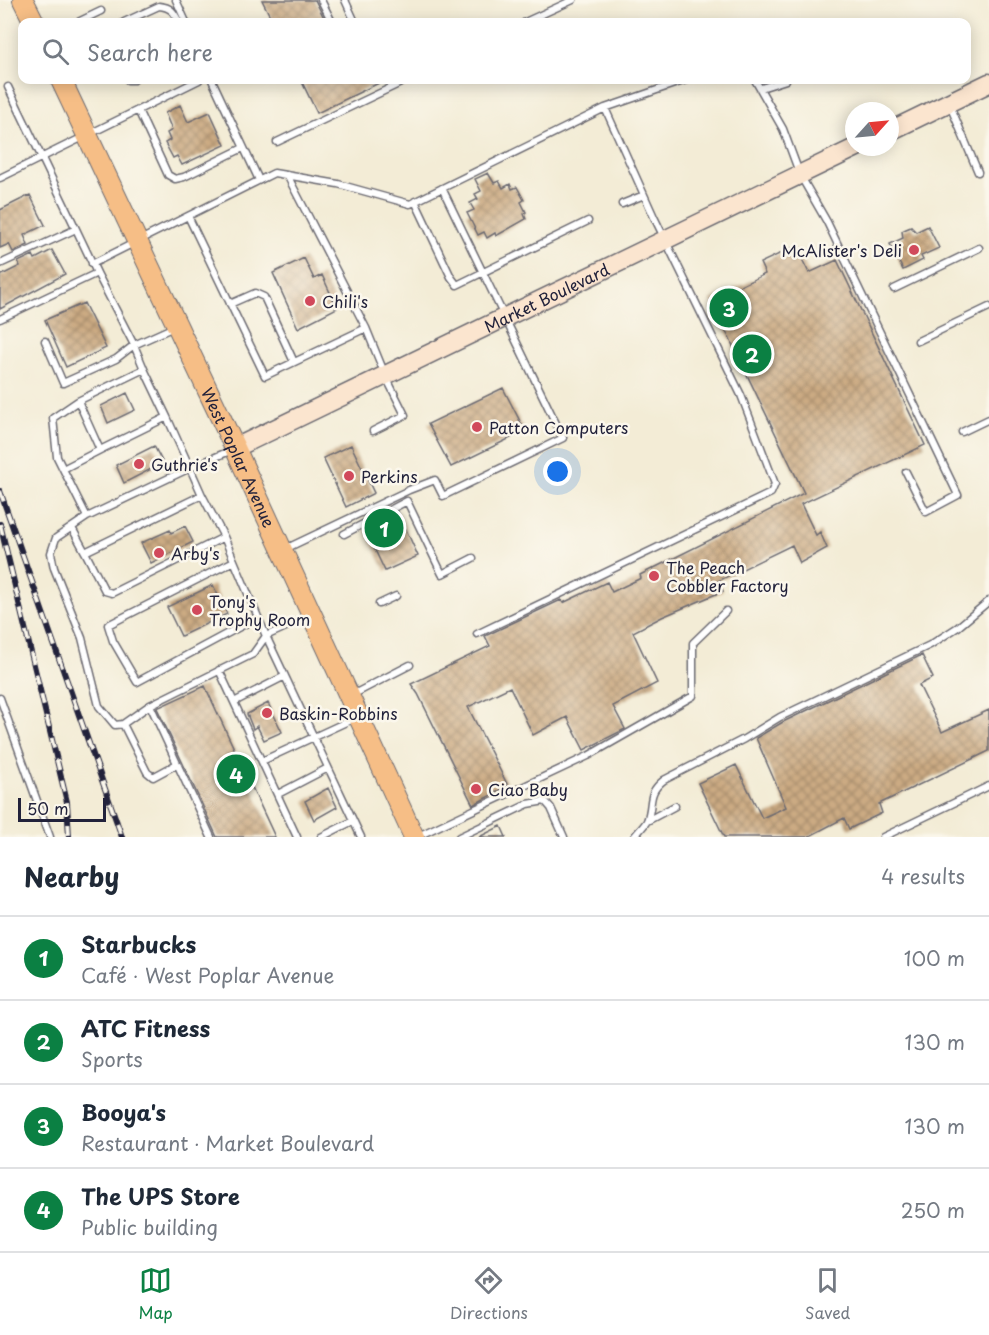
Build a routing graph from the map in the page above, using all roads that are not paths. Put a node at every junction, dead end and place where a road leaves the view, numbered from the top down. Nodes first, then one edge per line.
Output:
1 (23, 0) edge
2 (176, 0) edge
3 (321, 0) edge
4 (345, 0) edge
5 (573, 0) edge
6 (101, 11) dead end
7 (94, 15) junction
8 (32, 18) edge
9 (87, 18) edge
10 (95, 18) edge
11 (133, 18) edge
12 (177, 18) edge
13 (184, 18) edge
14 (330, 18) edge
15 (353, 18) edge
16 (534, 18) edge
17 (989, 83) edge
18 (63, 84) edge
19 (191, 84) edge
20 (214, 84) edge
21 (399, 84) edge
22 (674, 84) edge
23 (758, 84) edge
24 (776, 84) edge
25 (8, 87) dead end
26 (760, 88) junction
27 (949, 103) junction
28 (605, 108) junction
29 (138, 110) junction
30 (899, 127) edge
31 (87, 134) junction
32 (277, 142) dead end
33 (243, 148) junction
34 (845, 153) edge
35 (41, 157) junction
36 (978, 172) dead end
37 (800, 175) junction
38 (287, 176) junction
39 (0, 178) edge
40 (259, 180) junction
41 (442, 188) junction
42 (644, 195) junction
43 (416, 201) junction
44 (622, 204) dead end
45 (188, 216) junction
46 (588, 221) dead end
47 (76, 229) junction
48 (665, 240) junction
49 (137, 241) junction
50 (979, 248) dead end
51 (0, 264) edge
52 (92, 264) junction
53 (97, 273) junction
54 (483, 273) junction
55 (894, 289) dead end
56 (230, 304) junction
57 (989, 307) edge
58 (505, 318) junction
59 (0, 319) edge
60 (177, 326) junction
61 (366, 328) junction
62 (918, 341) dead end
63 (45, 342) dead end
64 (134, 345) junction
65 (294, 362) junction
66 (144, 369) junction
67 (386, 377) junction
68 (78, 401) junction
69 (166, 417) junction
70 (989, 419) edge
71 (373, 431) dead end
72 (962, 432) dead end
73 (235, 448) junction
74 (100, 450) junction
75 (190, 468) junction
76 (63, 469) junction
77 (906, 472) dead end
78 (202, 495) junction
79 (87, 517) junction
80 (72, 528) junction
81 (344, 534) dead end
82 (224, 537) junction
83 (282, 551) junction
84 (85, 552) junction
85 (473, 558) dead end
86 (234, 561) junction
87 (396, 596) dead end
88 (989, 601) edge
89 (379, 604) dead end
90 (726, 610) dead end
91 (311, 615) junction
92 (258, 617) junction
93 (477, 634) dead end
94 (266, 636) junction
95 (410, 665) dead end
96 (219, 670) junction
97 (285, 676) junction
98 (349, 697) junction
99 (0, 698) edge
100 (234, 702) junction
101 (150, 705) junction
102 (358, 716) junction
103 (123, 724) junction
104 (315, 736) junction
105 (262, 761) junction
106 (177, 764) junction
107 (328, 768) junction
108 (989, 786) edge
109 (278, 794) junction
110 (675, 806) dead end
111 (353, 821) junction
112 (647, 821) junction
113 (50, 837) edge
114 (212, 837) edge
115 (297, 837) edge
116 (321, 837) edge
117 (361, 837) edge
118 (415, 837) edge
119 (459, 837) edge
120 (564, 837) edge
121 (634, 837) edge
122 (883, 837) edge

1 - 8 main road
2 - 13 lane
3 - 14 lane
4 - 15 lane
5 - 16 lane
6 - 7 lane
7 - 9 lane
7 - 10 lane
11 - 12 lane
17 - 27 street
18 - 31 main road, West Poplar Avenue
19 - 29 lane
20 - 33 lane
21 - 32 lane
22 - 28 lane
23 - 26 lane
24 - 26 lane
25 - 35 lane
26 - 37 lane
27 - 30 street
27 - 36 lane
28 - 41 lane
28 - 42 lane
29 - 31 lane
29 - 33 lane
31 - 35 lane
31 - 49 main road, West Poplar Avenue
33 - 40 lane
34 - 37 street, Market Boulevard
35 - 39 lane
35 - 47 lane
37 - 48 street, Market Boulevard
37 - 77 lane
38 - 40 lane
38 - 43 lane
38 - 61 lane
40 - 45 lane
41 - 43 lane
41 - 54 lane
42 - 44 lane
42 - 48 lane
43 - 54 lane
45 - 49 lane
45 - 56 lane
46 - 54 lane
47 - 51 lane
47 - 52 lane
48 - 58 street, Market Boulevard
48 - 93 lane
49 - 52 lane
49 - 60 main road, West Poplar Avenue
50 - 55 lane
52 - 53 lane
53 - 59 lane
53 - 64 lane
54 - 58 lane
56 - 65 lane
56 - 65 lane
57 - 62 lane
58 - 67 street, Market Boulevard
58 - 83 lane
60 - 64 lane
60 - 73 main road, West Poplar Avenue
61 - 65 lane
61 - 67 lane
63 - 64 lane
64 - 66 lane
66 - 68 lane
66 - 69 lane
67 - 71 lane
67 - 73 street, Market Boulevard
68 - 74 lane
68 - 76 lane
69 - 74 lane
69 - 75 lane
70 - 72 lane
73 - 75 lane
73 - 83 main road, West Poplar Avenue
74 - 76 lane
75 - 78 lane
75 - 79 lane
76 - 79 lane
78 - 82 lane
78 - 84 lane
79 - 80 lane
80 - 84 lane
80 - 103 lane
81 - 85 lane
82 - 84 lane
82 - 86 lane
83 - 91 main road, West Poplar Avenue
86 - 92 lane
86 - 92 lane
87 - 89 lane
88 - 112 lane
90 - 118 lane
91 - 94 lane
91 - 98 main road, West Poplar Avenue
92 - 94 lane
94 - 96 lane
94 - 97 lane
95 - 98 lane
96 - 100 lane
96 - 101 lane
97 - 100 lane
97 - 104 lane
98 - 102 main road, West Poplar Avenue
99 - 113 lane
100 - 105 lane
101 - 103 lane
101 - 106 lane
102 - 104 lane
102 - 118 main road, West Poplar Avenue
103 - 106 lane
104 - 105 lane
104 - 107 lane
105 - 109 lane
106 - 114 lane
107 - 109 lane
107 - 111 lane
108 - 122 lane
109 - 115 lane
110 - 112 lane
111 - 116 lane
111 - 117 lane
112 - 121 lane
119 - 120 lane

